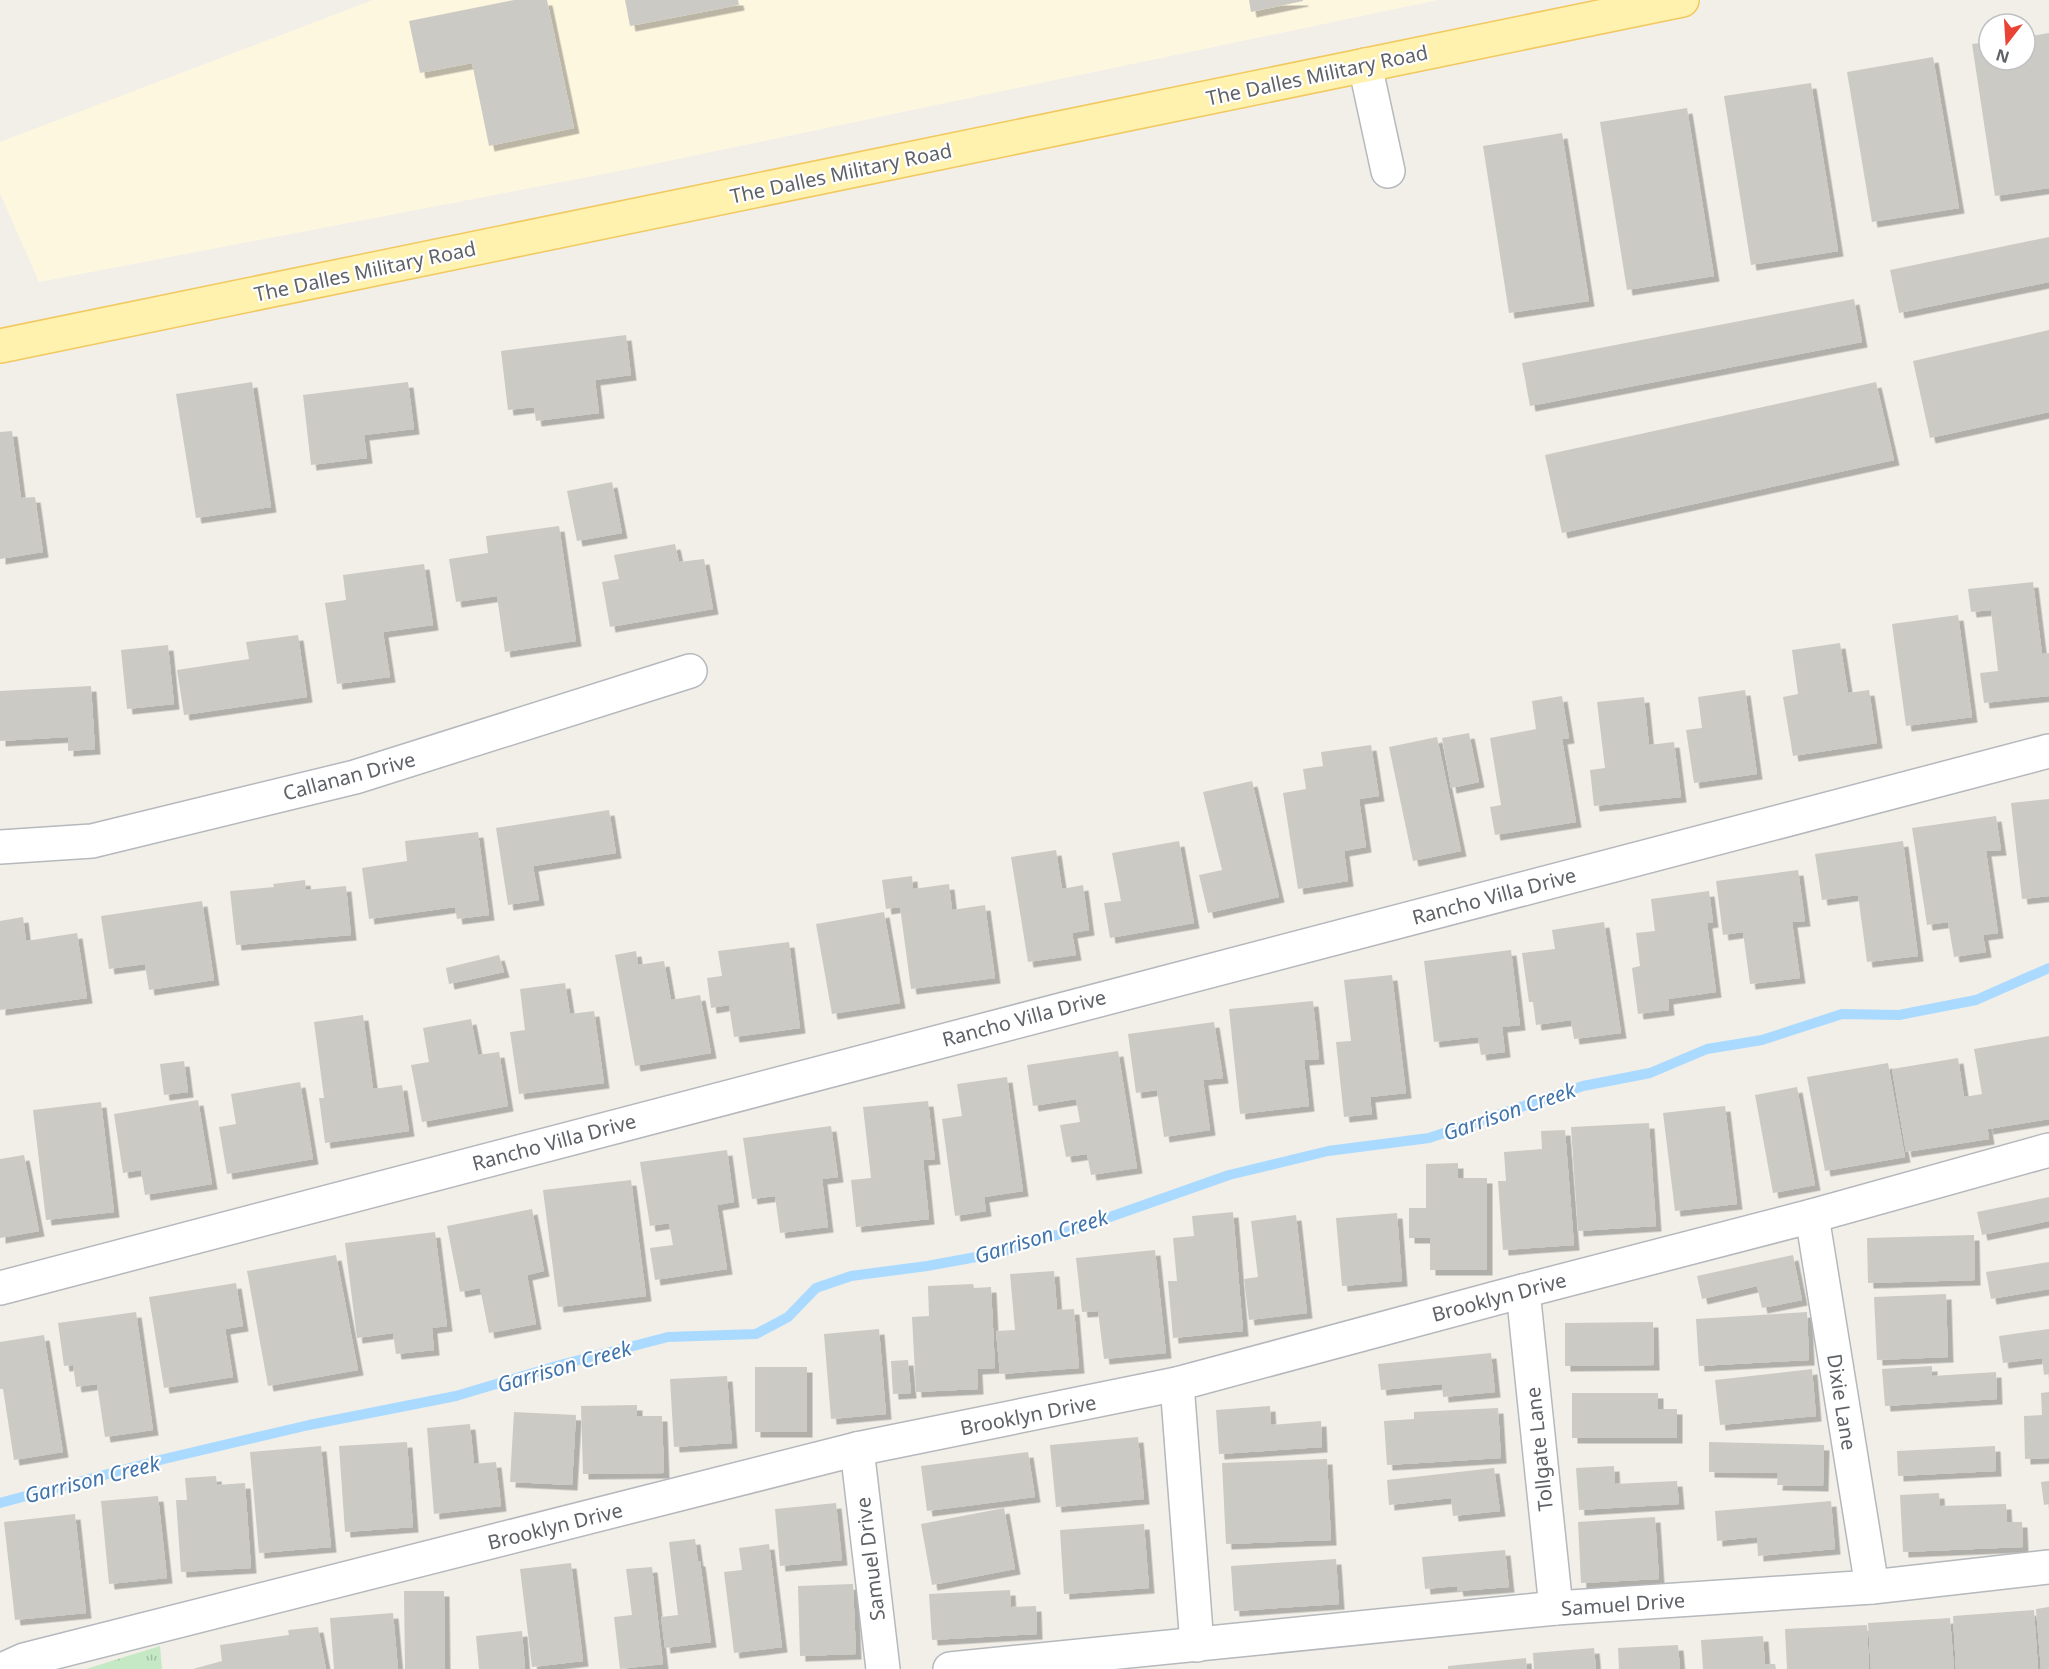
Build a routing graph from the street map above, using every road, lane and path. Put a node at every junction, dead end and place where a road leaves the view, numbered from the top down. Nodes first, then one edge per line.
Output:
1 (1682, 0) edge
2 (1365, 65) junction
3 (1388, 171) dead end
4 (0, 345) edge
5 (690, 671) dead end
6 (2049, 751) edge
7 (0, 847) edge
8 (2049, 1150) edge
9 (1812, 1216) junction
10 (0, 1288) edge
11 (1522, 1291) junction
12 (1177, 1384) junction
13 (857, 1449) junction
14 (2049, 1567) edge
15 (1872, 1587) junction
16 (1556, 1608) junction
17 (1197, 1645) junction
18 (4, 1669) edge
19 (883, 1669) edge
20 (950, 1669) edge

1 - 2 main road, The Dalles Military Road
2 - 3 street
2 - 4 main road, The Dalles Military Road
5 - 7 street, Callanan Drive
6 - 10 street, Rancho Villa Drive
8 - 9 street, Brooklyn Drive
9 - 11 street, Brooklyn Drive
9 - 15 street, Dixie Lane
11 - 12 street, Brooklyn Drive
11 - 16 street, Tollgate Lane
12 - 13 street, Brooklyn Drive
12 - 17 street
13 - 18 street, Brooklyn Drive
13 - 19 street, Samuel Drive
14 - 15 street, Samuel Drive
15 - 16 street, Samuel Drive
16 - 17 street, Samuel Drive
17 - 20 street, Samuel Drive

